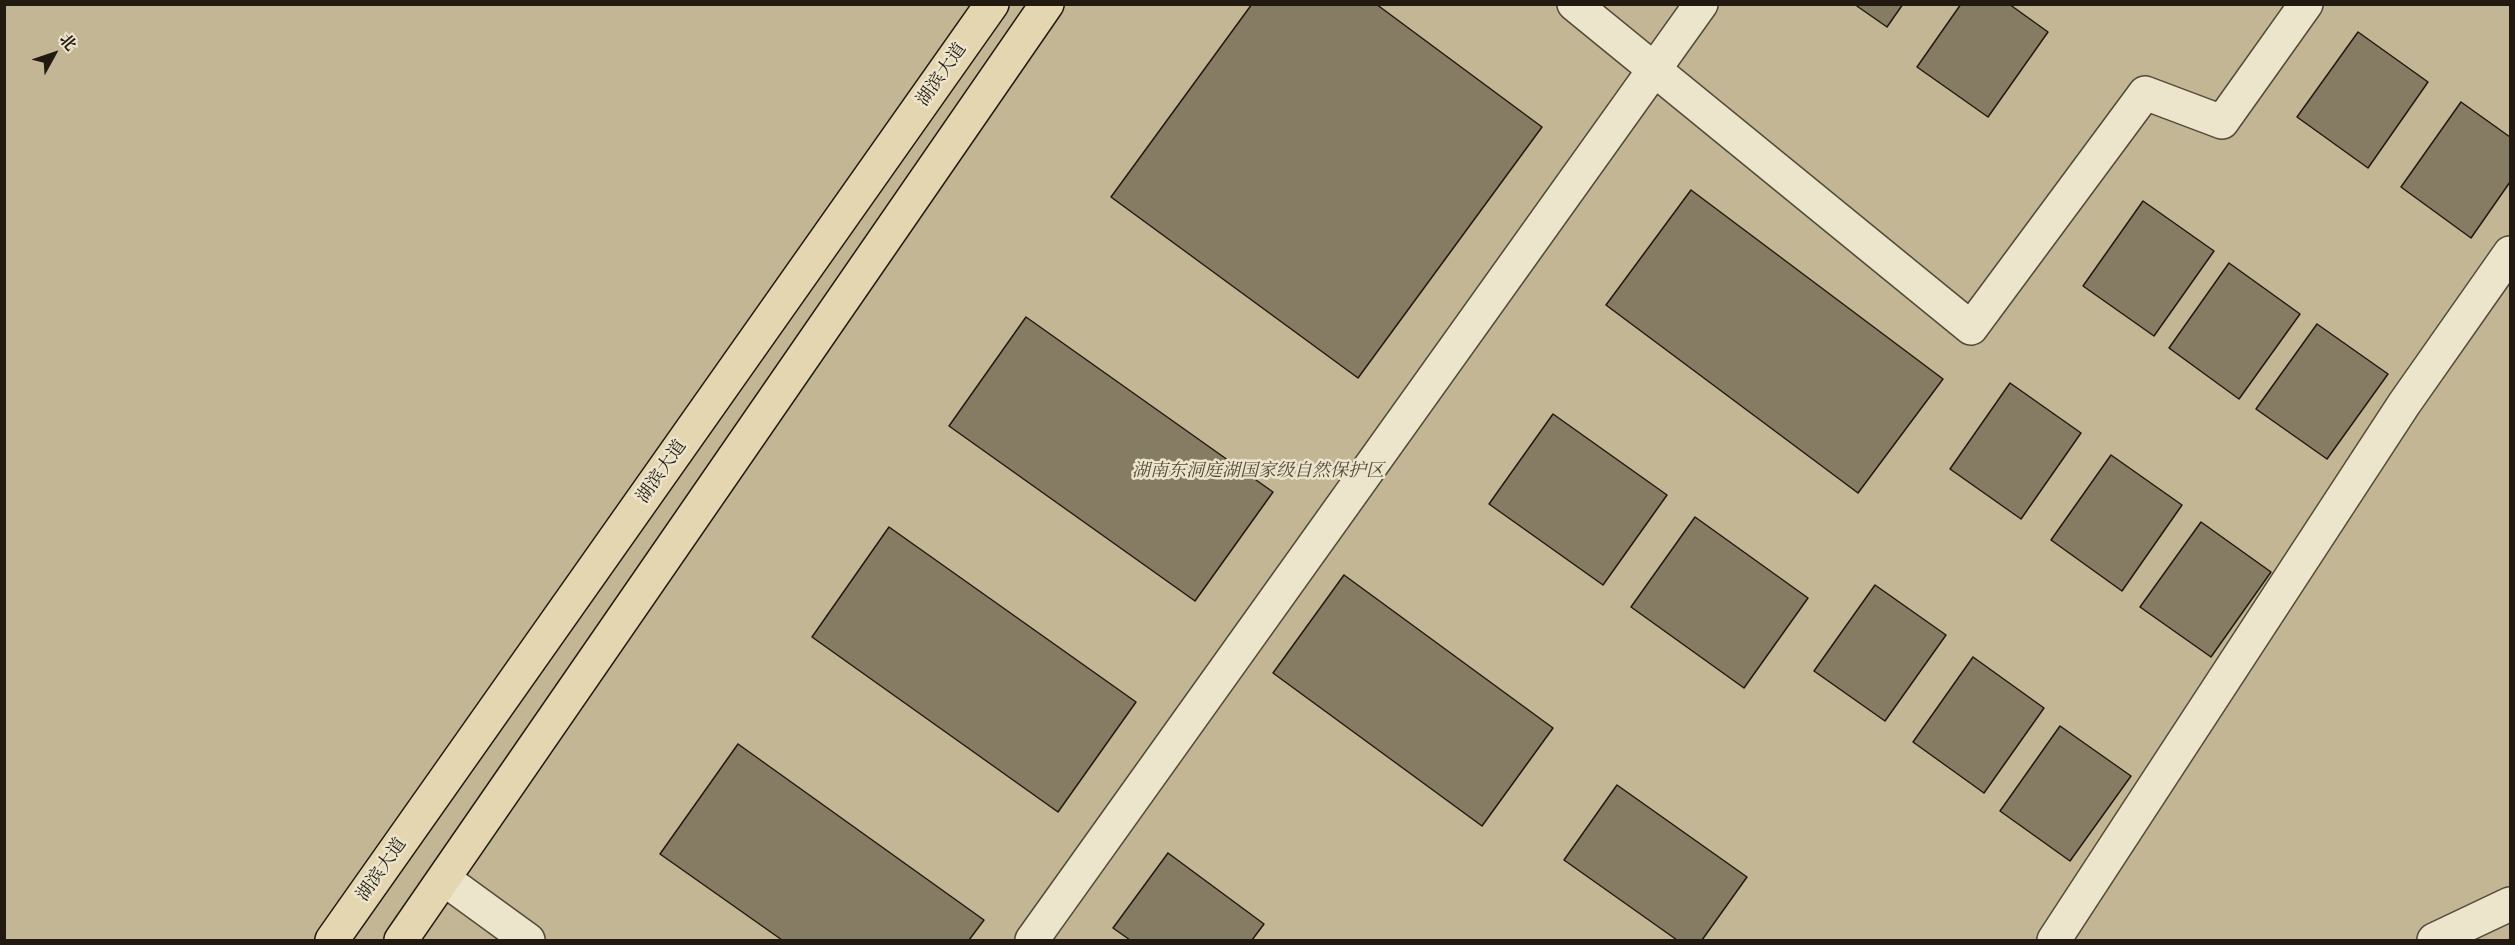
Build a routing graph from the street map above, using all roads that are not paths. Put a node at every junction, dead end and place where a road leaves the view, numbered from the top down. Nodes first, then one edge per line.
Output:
1 (992, 4) edge
2 (1047, 4) edge
3 (1574, 4) edge
4 (1701, 4) edge
5 (2306, 4) edge
6 (2511, 253) edge
7 (444, 879) junction
8 (2511, 904) edge
9 (332, 940) edge
10 (401, 940) edge
11 (528, 940) edge
12 (1032, 940) edge
13 (2054, 940) edge
14 (2434, 940) edge

1 - 9 highway, 湖滨大道
2 - 7 highway
3 - 5 street
4 - 12 street
6 - 13 street
7 - 10 highway
7 - 11 street
8 - 14 street

